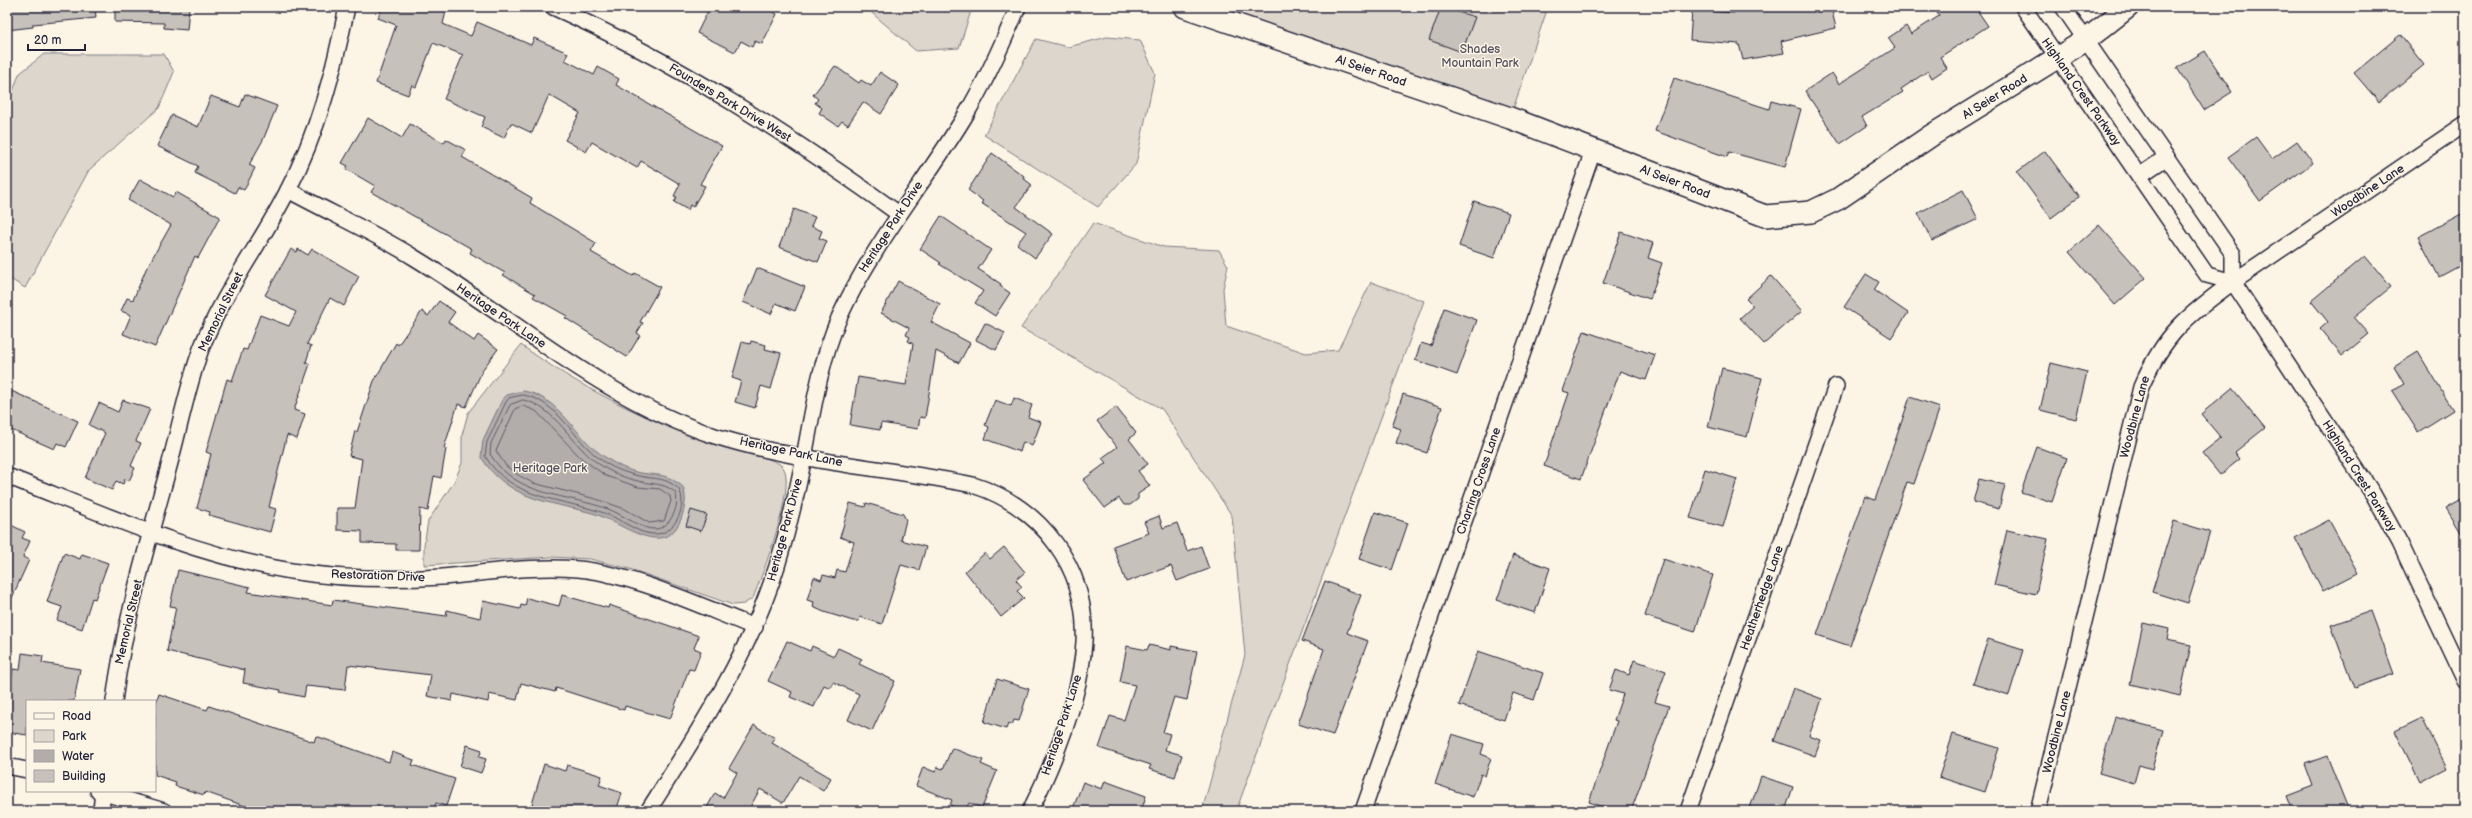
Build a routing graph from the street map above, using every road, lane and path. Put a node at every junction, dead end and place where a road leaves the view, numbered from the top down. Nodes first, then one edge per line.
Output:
1 (347, 7) edge
2 (553, 7) edge
3 (1018, 7) edge
4 (1185, 7) edge
5 (2022, 7) edge
6 (2063, 7) edge
7 (2128, 7) edge
8 (2086, 40) junction
9 (2057, 58) junction
10 (2465, 124) edge
11 (1593, 151) junction
12 (2167, 157) junction
13 (2139, 176) junction
14 (288, 190) junction
15 (899, 214) junction
16 (2233, 282) junction
17 (1836, 386) dead end
18 (804, 457) junction
19 (7, 476) edge
20 (151, 532) junction
21 (755, 627) junction
22 (2465, 681) edge
23 (114, 700) edge
24 (7, 766) edge
25 (26, 770) edge
26 (101, 792) edge
27 (104, 792) edge
28 (101, 811) edge
29 (164, 811) edge
30 (648, 811) edge
31 (1030, 811) edge
32 (1363, 811) edge
33 (1688, 811) edge
34 (2038, 811) edge

1 - 14 street, Memorial Street
2 - 15 street, Founders Park Drive West
3 - 15 street, Heritage Park Drive
4 - 11 street, Al Seier Road
5 - 9 street, Highland Crest Parkway
6 - 8 street
7 - 8 street, Al Seier Road
8 - 9 street, Al Seier Road
8 - 12 street
9 - 11 street, Al Seier Road
9 - 13 street, Highland Crest Parkway
10 - 16 street, Woodbine Lane
11 - 32 street, Charring Cross Lane
12 - 13 street
12 - 16 street
13 - 16 street, Highland Crest Parkway
14 - 18 street, Heritage Park Lane
14 - 20 street, Memorial Street
15 - 18 street, Heritage Park Drive
16 - 22 street, Highland Crest Parkway
16 - 34 street, Woodbine Lane
17 - 33 street, Heatherhedge Lane
18 - 21 street, Heritage Park Drive
18 - 31 street, Heritage Park Lane
19 - 20 street, Restoration Drive
20 - 21 street, Restoration Drive
20 - 23 street, Memorial Street
21 - 30 street, Heritage Park Drive
24 - 25 street
26 - 28 street
27 - 29 street

